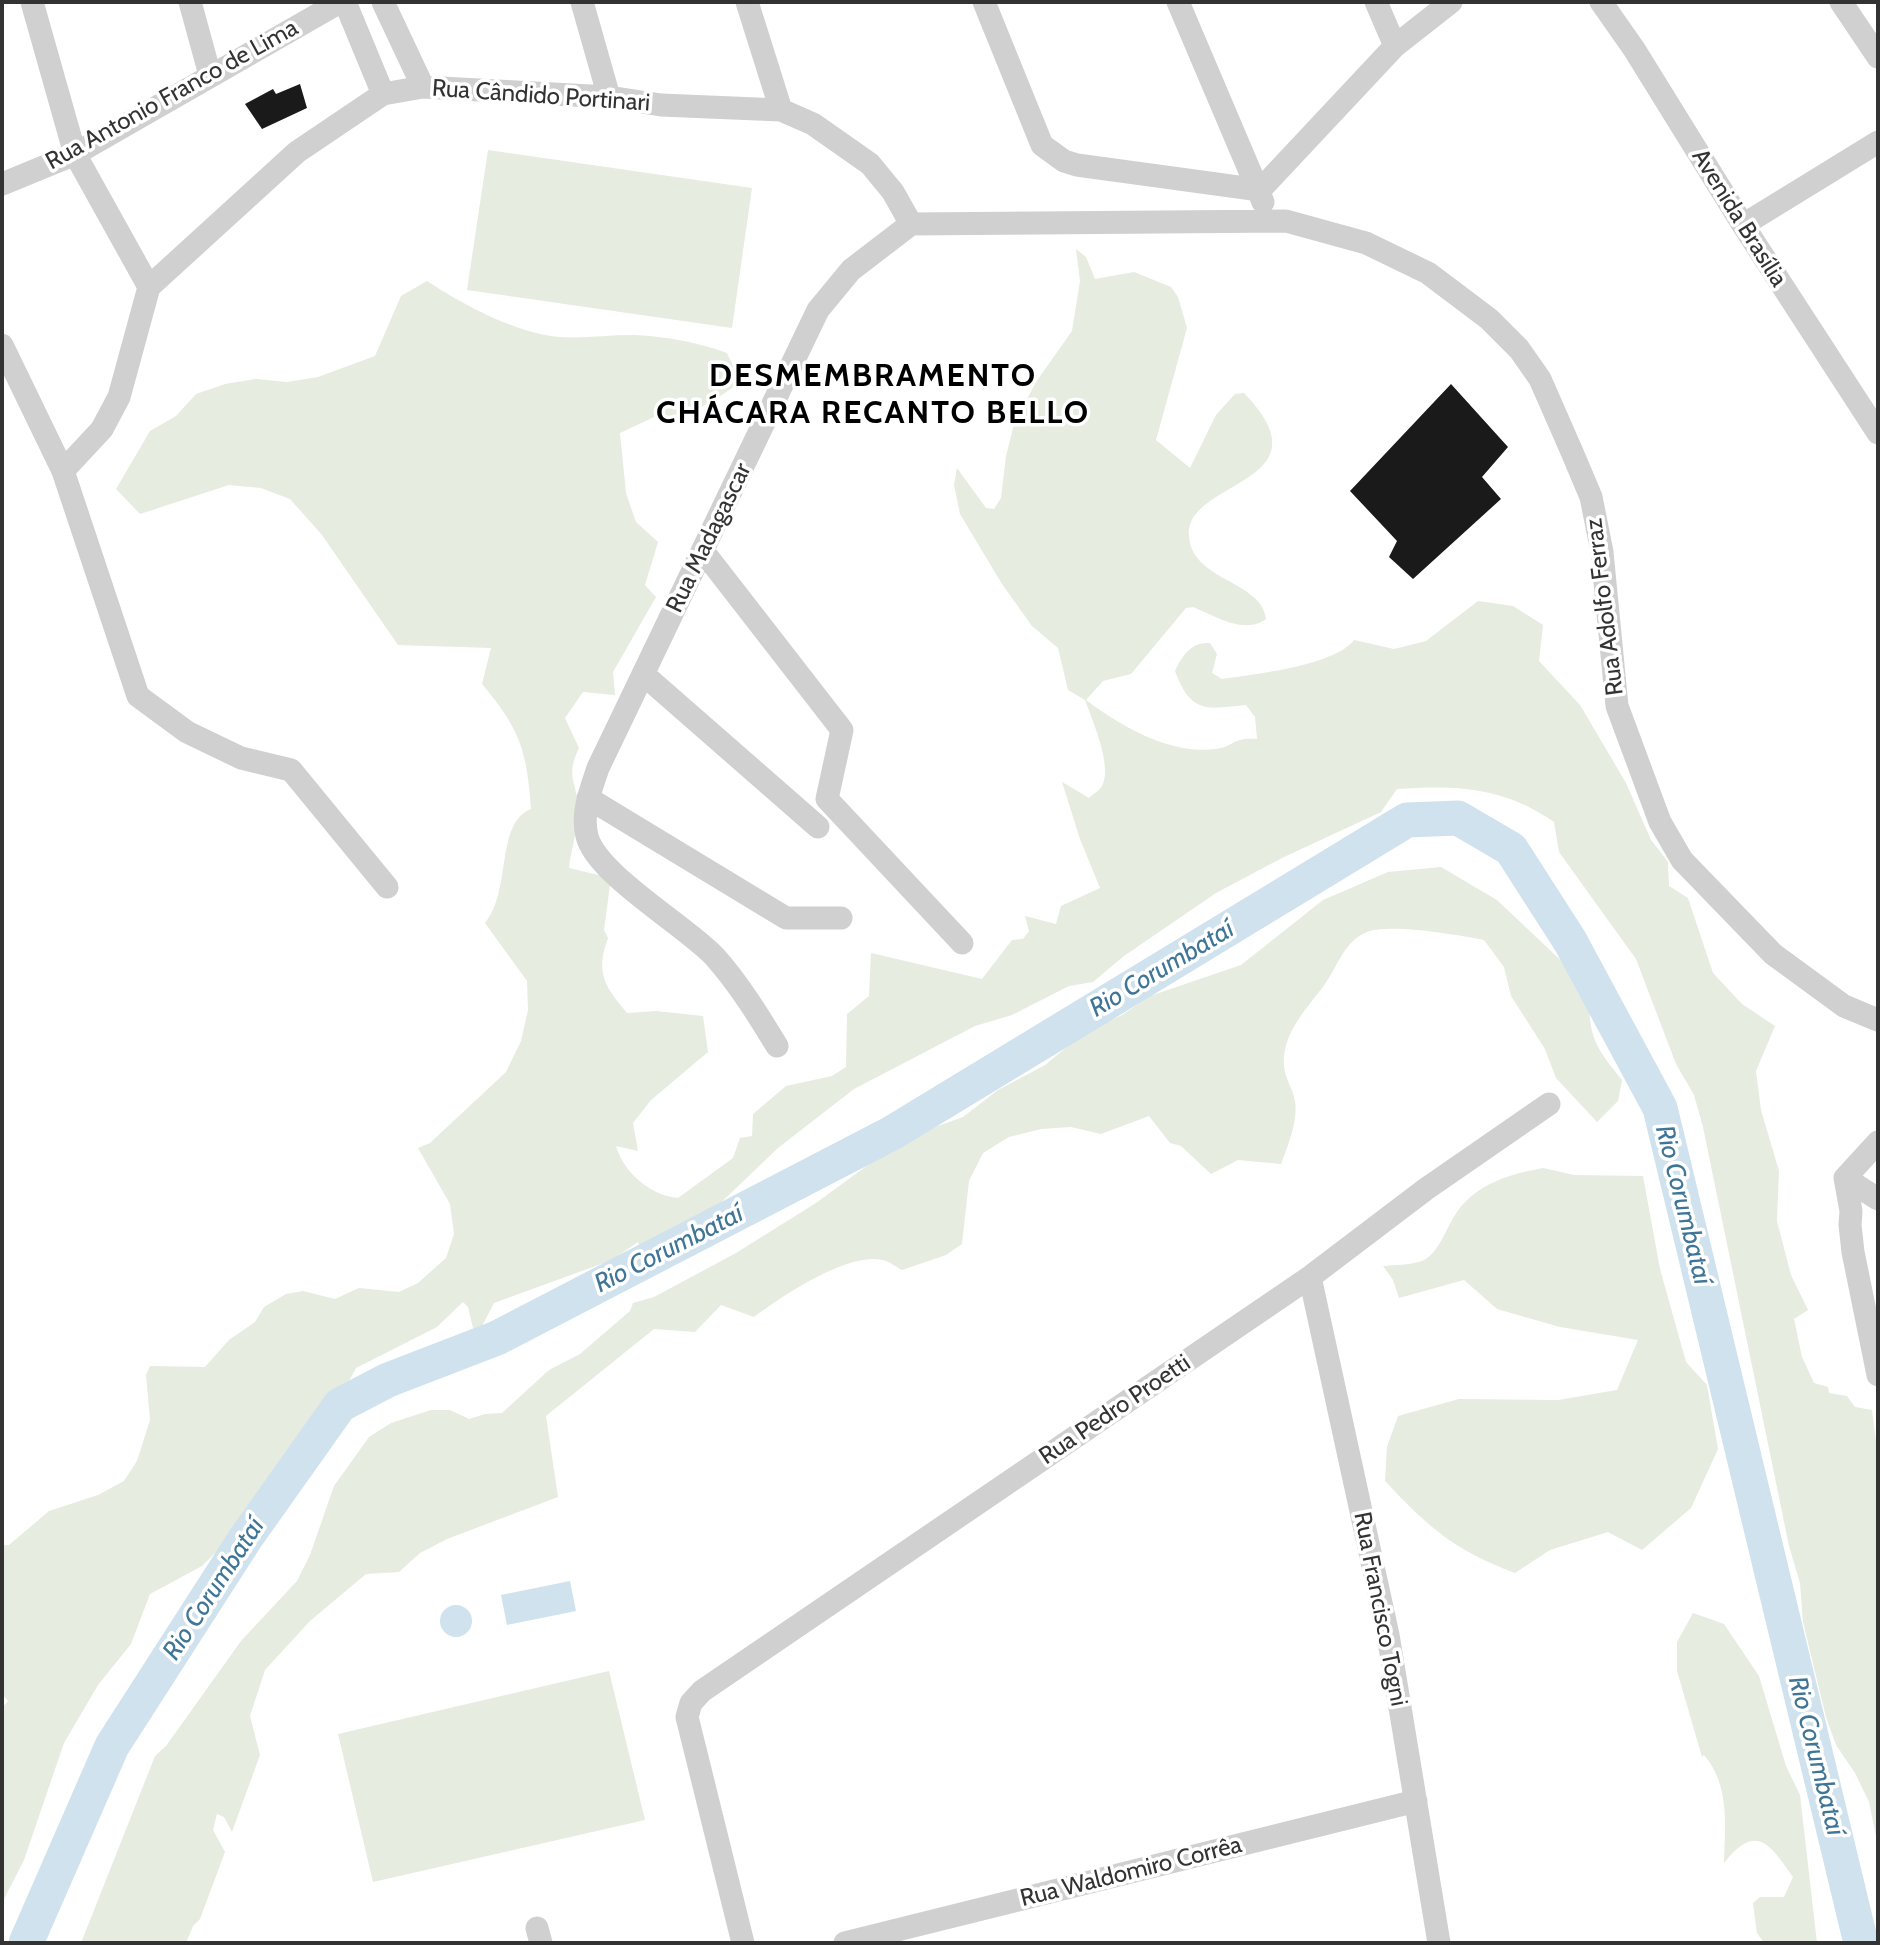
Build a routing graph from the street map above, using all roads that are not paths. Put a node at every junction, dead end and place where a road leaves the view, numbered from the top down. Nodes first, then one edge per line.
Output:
1 (32, 2) edge
2 (190, 2) edge
3 (342, 2) edge
4 (383, 2) edge
5 (582, 2) edge
6 (747, 2) edge
7 (984, 2) edge
8 (1178, 2) edge
9 (1376, 2) edge
10 (1451, 2) edge
11 (1601, 2) edge
12 (1841, 2) edge
13 (1395, 47) junction
14 (1878, 57) edge
15 (210, 75) junction
16 (423, 87) junction
17 (383, 94) junction
18 (609, 97) junction
19 (781, 110) junction
20 (1878, 142) edge
21 (75, 153) junction
22 (2, 184) edge
23 (1260, 190) junction
24 (1267, 221) junction
25 (911, 224) junction
26 (1743, 225) junction
27 (149, 287) junction
28 (2, 345) edge
29 (1878, 433) edge
30 (63, 471) junction
31 (703, 551) junction
32 (643, 674) junction
33 (588, 798) junction
34 (818, 827) dead end
35 (387, 887) dead end
36 (841, 918) dead end
37 (962, 943) dead end
38 (1878, 1020) edge
39 (777, 1046) dead end
40 (1549, 1104) dead end
41 (1878, 1142) edge
42 (1845, 1178) junction
43 (1878, 1199) edge
44 (1310, 1277) junction
45 (1878, 1375) edge
46 (1416, 1801) junction
47 (743, 1943) edge
48 (845, 1943) edge
49 (1439, 1943) edge

1 - 21 street
2 - 15 street
3 - 15 street, Rua Antonio Franco de Lima
3 - 17 street
4 - 16 street
5 - 18 street
6 - 19 street
7 - 23 street
8 - 23 street
9 - 13 street
10 - 13 street
11 - 26 street, Avenida Brasília
12 - 14 street
13 - 23 street
15 - 21 street, Rua Antonio Franco de Lima
16 - 17 street, Rua Cândido Portinari
16 - 18 street, Rua Cândido Portinari
17 - 27 street, Rua Cândido Portinari
18 - 19 street, Rua Cândido Portinari
19 - 25 street, Rua Cândido Portinari
20 - 26 street
21 - 22 street, Rua Antonio Franco de Lima
21 - 27 street
23 - 24 street
24 - 25 street
24 - 38 street, Rua Adolfo Ferraz
25 - 31 street, Rua Madagascar
26 - 29 street, Avenida Brasília
27 - 30 street
28 - 30 street
30 - 35 street
31 - 32 street, Rua Madagascar
31 - 37 street
32 - 33 street, Rua Madagascar
32 - 34 street
33 - 36 street
33 - 39 street, Rua Madagascar
40 - 44 street, Rua Pedro Proetti
41 - 42 street
42 - 43 street
42 - 45 street
44 - 46 street, Rua Francisco Togni
44 - 47 street, Rua Pedro Proetti
46 - 48 street, Rua Waldomiro Corrêa
46 - 49 street, Rua Francisco Togni

